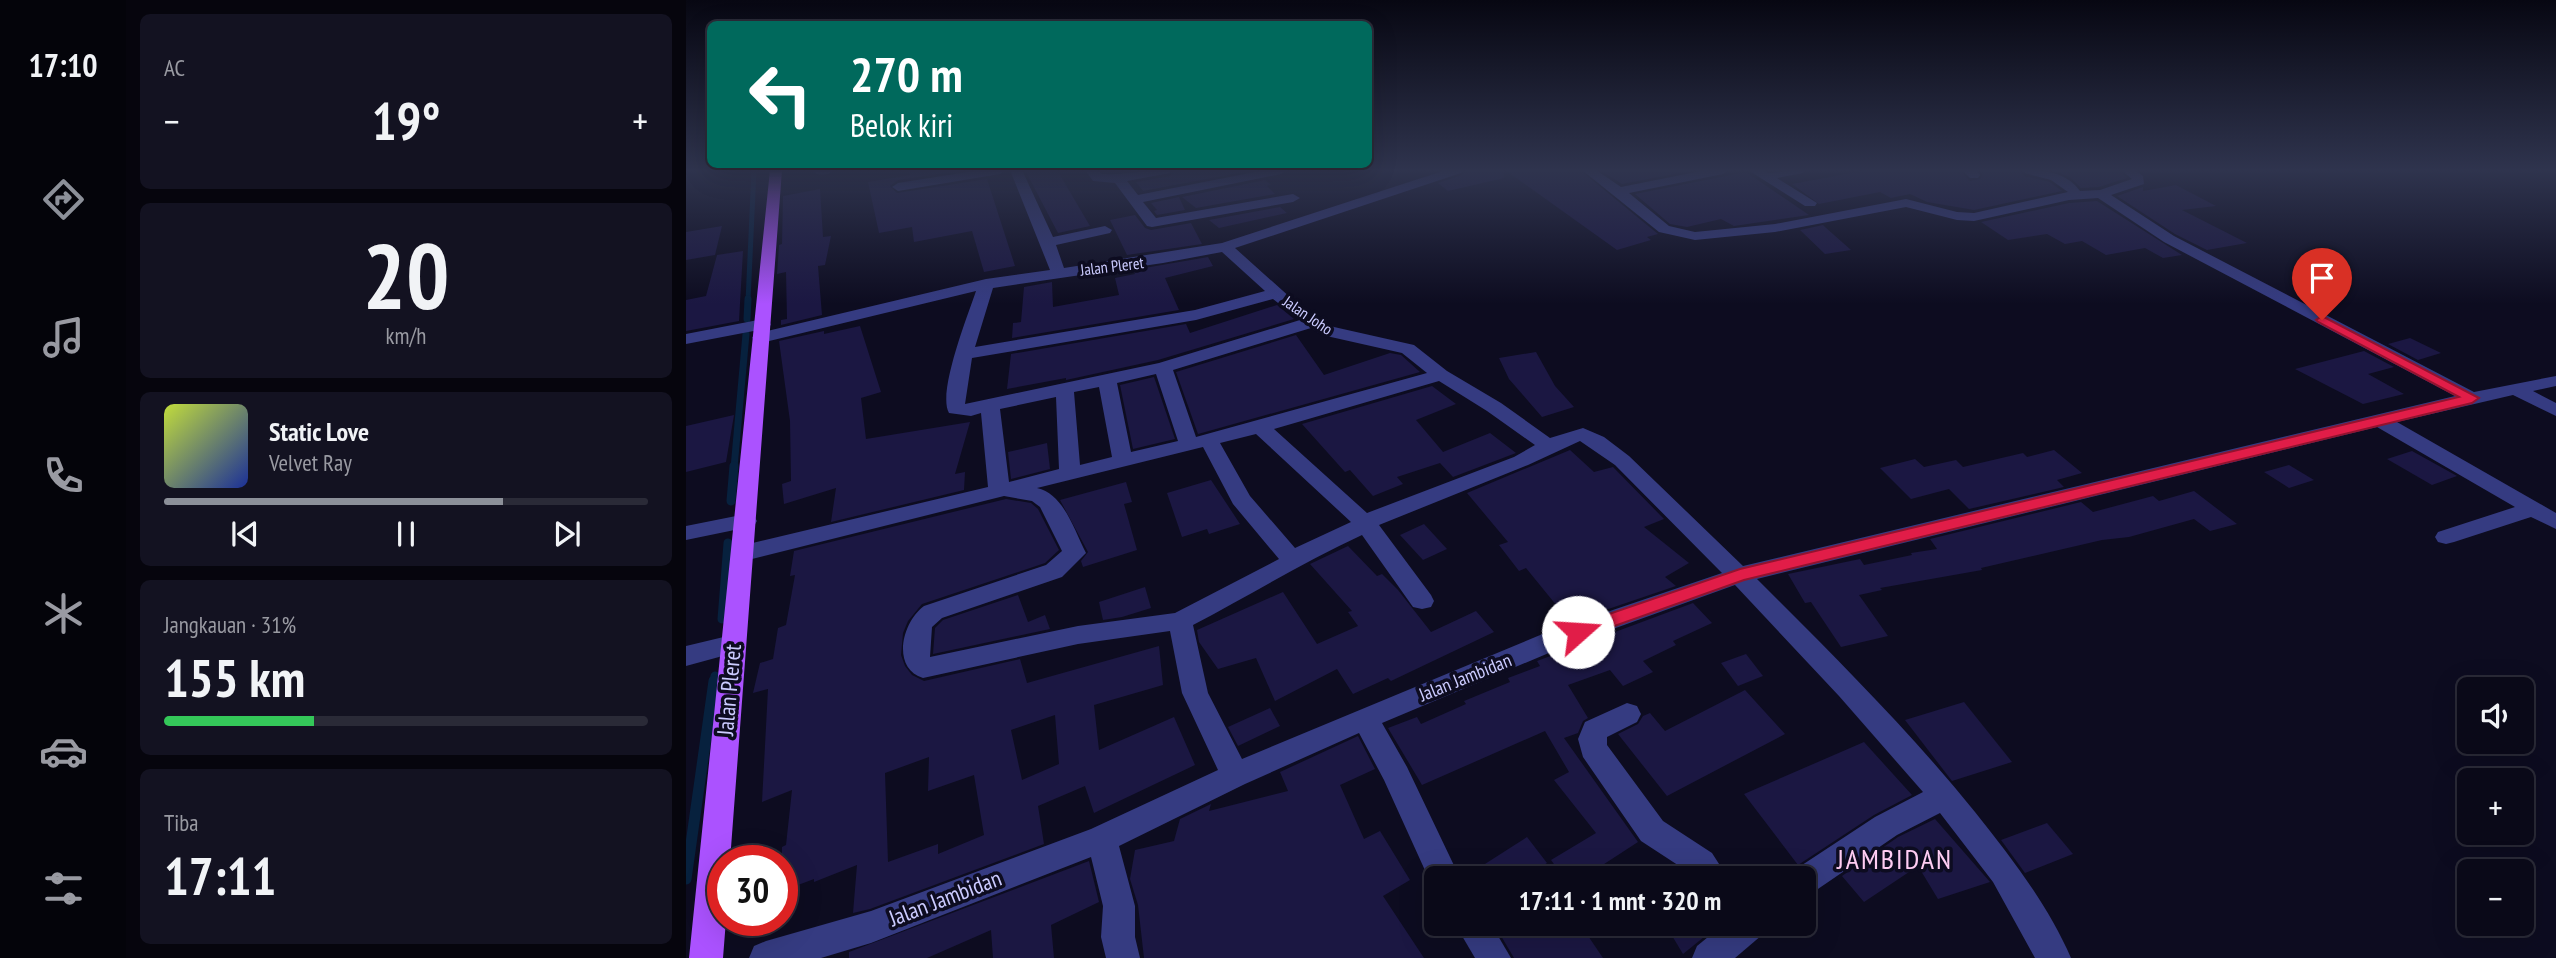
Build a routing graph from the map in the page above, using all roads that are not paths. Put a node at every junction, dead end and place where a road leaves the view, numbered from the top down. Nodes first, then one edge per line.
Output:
1 (772, 215) edge
2 (1036, 215) edge
3 (1146, 215) edge
4 (1183, 215) edge
5 (1313, 215) edge
6 (1325, 215) edge
7 (1647, 215) edge
8 (1845, 215) edge
9 (1954, 215) edge
10 (1985, 215) edge
11 (2133, 215) edge
12 (1315, 218) junction
13 (1105, 230) dead end
14 (1048, 242) junction
15 (1225, 247) junction
16 (1090, 248) dead end
17 (1098, 268) junction
18 (1058, 272) junction
19 (986, 284) junction
20 (1276, 293) junction
21 (1312, 322) junction
22 (762, 331) junction
23 (686, 340) edge
24 (967, 354) junction
25 (1163, 367) junction
26 (1441, 376) junction
27 (1107, 380) junction
28 (2556, 381) edge
29 (1065, 389) junction
30 (2517, 390) junction
31 (2472, 398) junction
32 (990, 406) junction
33 (2556, 411) edge
34 (2381, 421) junction
35 (1260, 427) junction
36 (1199, 443) junction
37 (1549, 446) junction
38 (1123, 461) junction
39 (1070, 472) junction
40 (999, 489) junction
41 (2533, 509) junction
42 (746, 520) junction
43 (2556, 522) edge
44 (1366, 524) junction
45 (686, 533) edge
46 (2446, 537) dead end
47 (744, 553) junction
48 (1292, 559) junction
49 (1740, 575) junction
50 (1422, 601) dead end
51 (1180, 621) junction
52 (733, 644) junction
53 (686, 656) edge
54 (1627, 714) dead end
55 (1365, 718) junction
56 (1235, 775) junction
57 (1944, 796) junction
58 (1102, 839) junction
59 (1438, 866) edge
60 (1703, 866) edge
61 (1816, 873) edge
62 (1480, 936) edge
63 (1734, 936) edge
64 (706, 958) edge
65 (766, 958) edge
66 (1123, 958) edge
67 (1494, 958) edge
68 (1709, 958) edge
69 (2054, 958) edge

1 - 22 main road, Jalan Pleret
2 - 14 street
3 - 4 street
5 - 12 street
6 - 12 street, Jalan Pleret
7 - 8 street
9 - 10 street
11 - 31 street
12 - 15 street, Jalan Pleret
13 - 14 street
14 - 18 street
15 - 17 street, Jalan Pleret
15 - 20 street, Jalan Joho
16 - 17 street
17 - 18 street, Jalan Pleret
18 - 19 street, Jalan Pleret
19 - 22 street, Jalan Pleret
19 - 24 street
20 - 21 street, Jalan Joho
20 - 24 street
21 - 25 street
21 - 26 street, Jalan Joho
22 - 23 street
22 - 42 main road, Jalan Pleret
24 - 32 street
25 - 27 street
25 - 36 street
26 - 35 street
26 - 37 street, Jalan Joho
27 - 29 street
27 - 38 street
28 - 30 street, Jalan Jambidan
29 - 32 street
29 - 39 street
30 - 31 street, Jalan Jambidan
30 - 33 street
31 - 34 street, Jalan Jambidan
32 - 40 street
34 - 41 street
34 - 49 street, Jalan Jambidan
35 - 36 street
35 - 44 street
36 - 38 street
36 - 48 street
37 - 44 street
37 - 49 street
38 - 39 street
39 - 40 street
40 - 47 street
40 - 51 street
41 - 43 street
41 - 46 street
42 - 45 street
42 - 47 main road, Jalan Pleret
44 - 48 street
44 - 50 street
47 - 52 main road, Jalan Pleret
48 - 51 street
49 - 55 street, Jalan Jambidan
49 - 57 street
51 - 56 street
52 - 53 street
52 - 64 main road, Jalan Pleret
54 - 60 street
55 - 56 street, Jalan Jambidan
55 - 59 street
56 - 58 street, Jalan Jambidan
57 - 61 street
57 - 69 street
58 - 65 street, Jalan Jambidan
58 - 66 street
62 - 67 street
63 - 68 street

